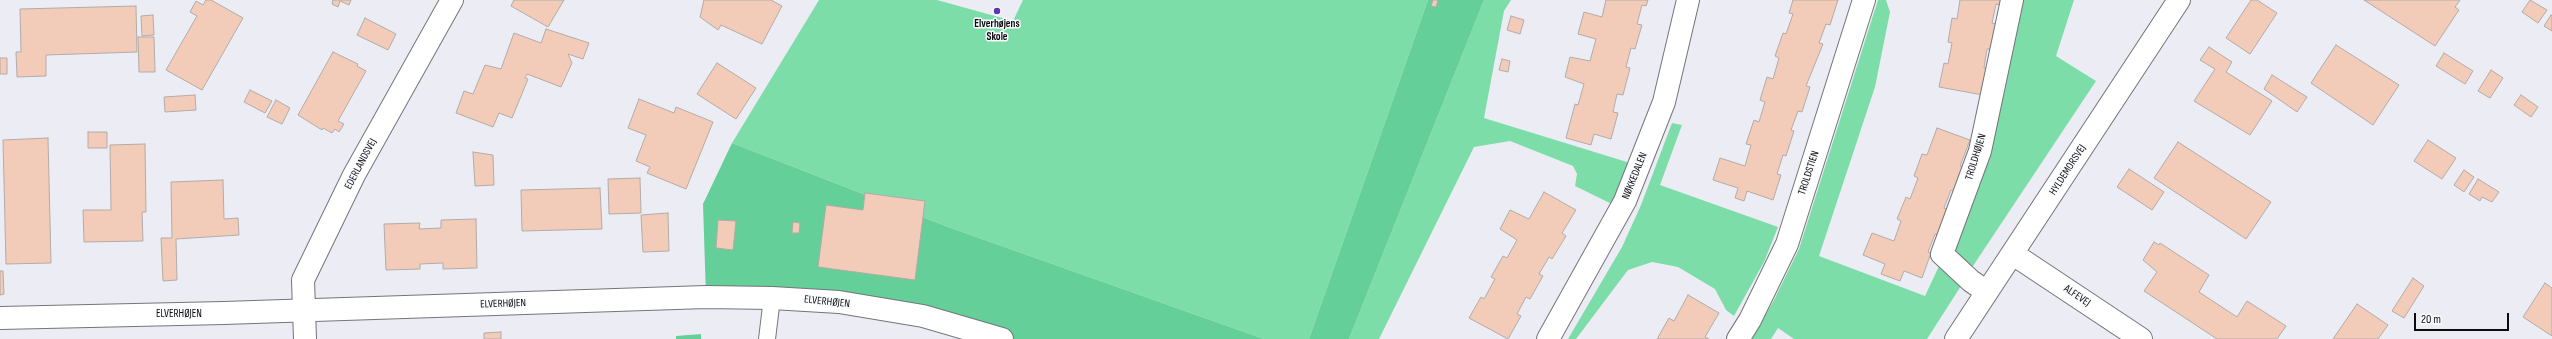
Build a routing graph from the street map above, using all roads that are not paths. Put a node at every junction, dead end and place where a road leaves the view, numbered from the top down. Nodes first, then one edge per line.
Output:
1 (452, 0) edge
2 (1688, 0) edge
3 (1864, 0) edge
4 (2012, 0) edge
5 (2178, 0) edge
6 (2012, 254) junction
7 (1987, 292) junction
8 (772, 298) junction
9 (304, 310) junction
10 (0, 318) edge
11 (305, 339) edge
12 (767, 339) edge
13 (1002, 339) edge
14 (1548, 339) edge
15 (1738, 339) edge
16 (1956, 339) edge
17 (2141, 339) edge

1 - 9 street, EDERLANDSVEJ
2 - 14 street, NØKKEDALEN
3 - 15 street, TROLDSTIEN
4 - 7 street, TROLDHØJEN
5 - 6 street, HYLDEMORSVEJ
6 - 7 street, HYLDEMORSVEJ
6 - 17 street, ALFEVEJ
7 - 16 street, HYLDEMORSVEJ
8 - 9 street, ELVERHØJEN
8 - 12 lane
8 - 13 street, ELVERHØJEN
9 - 10 street, ELVERHØJEN
9 - 11 street, EDERLANDSVEJ

